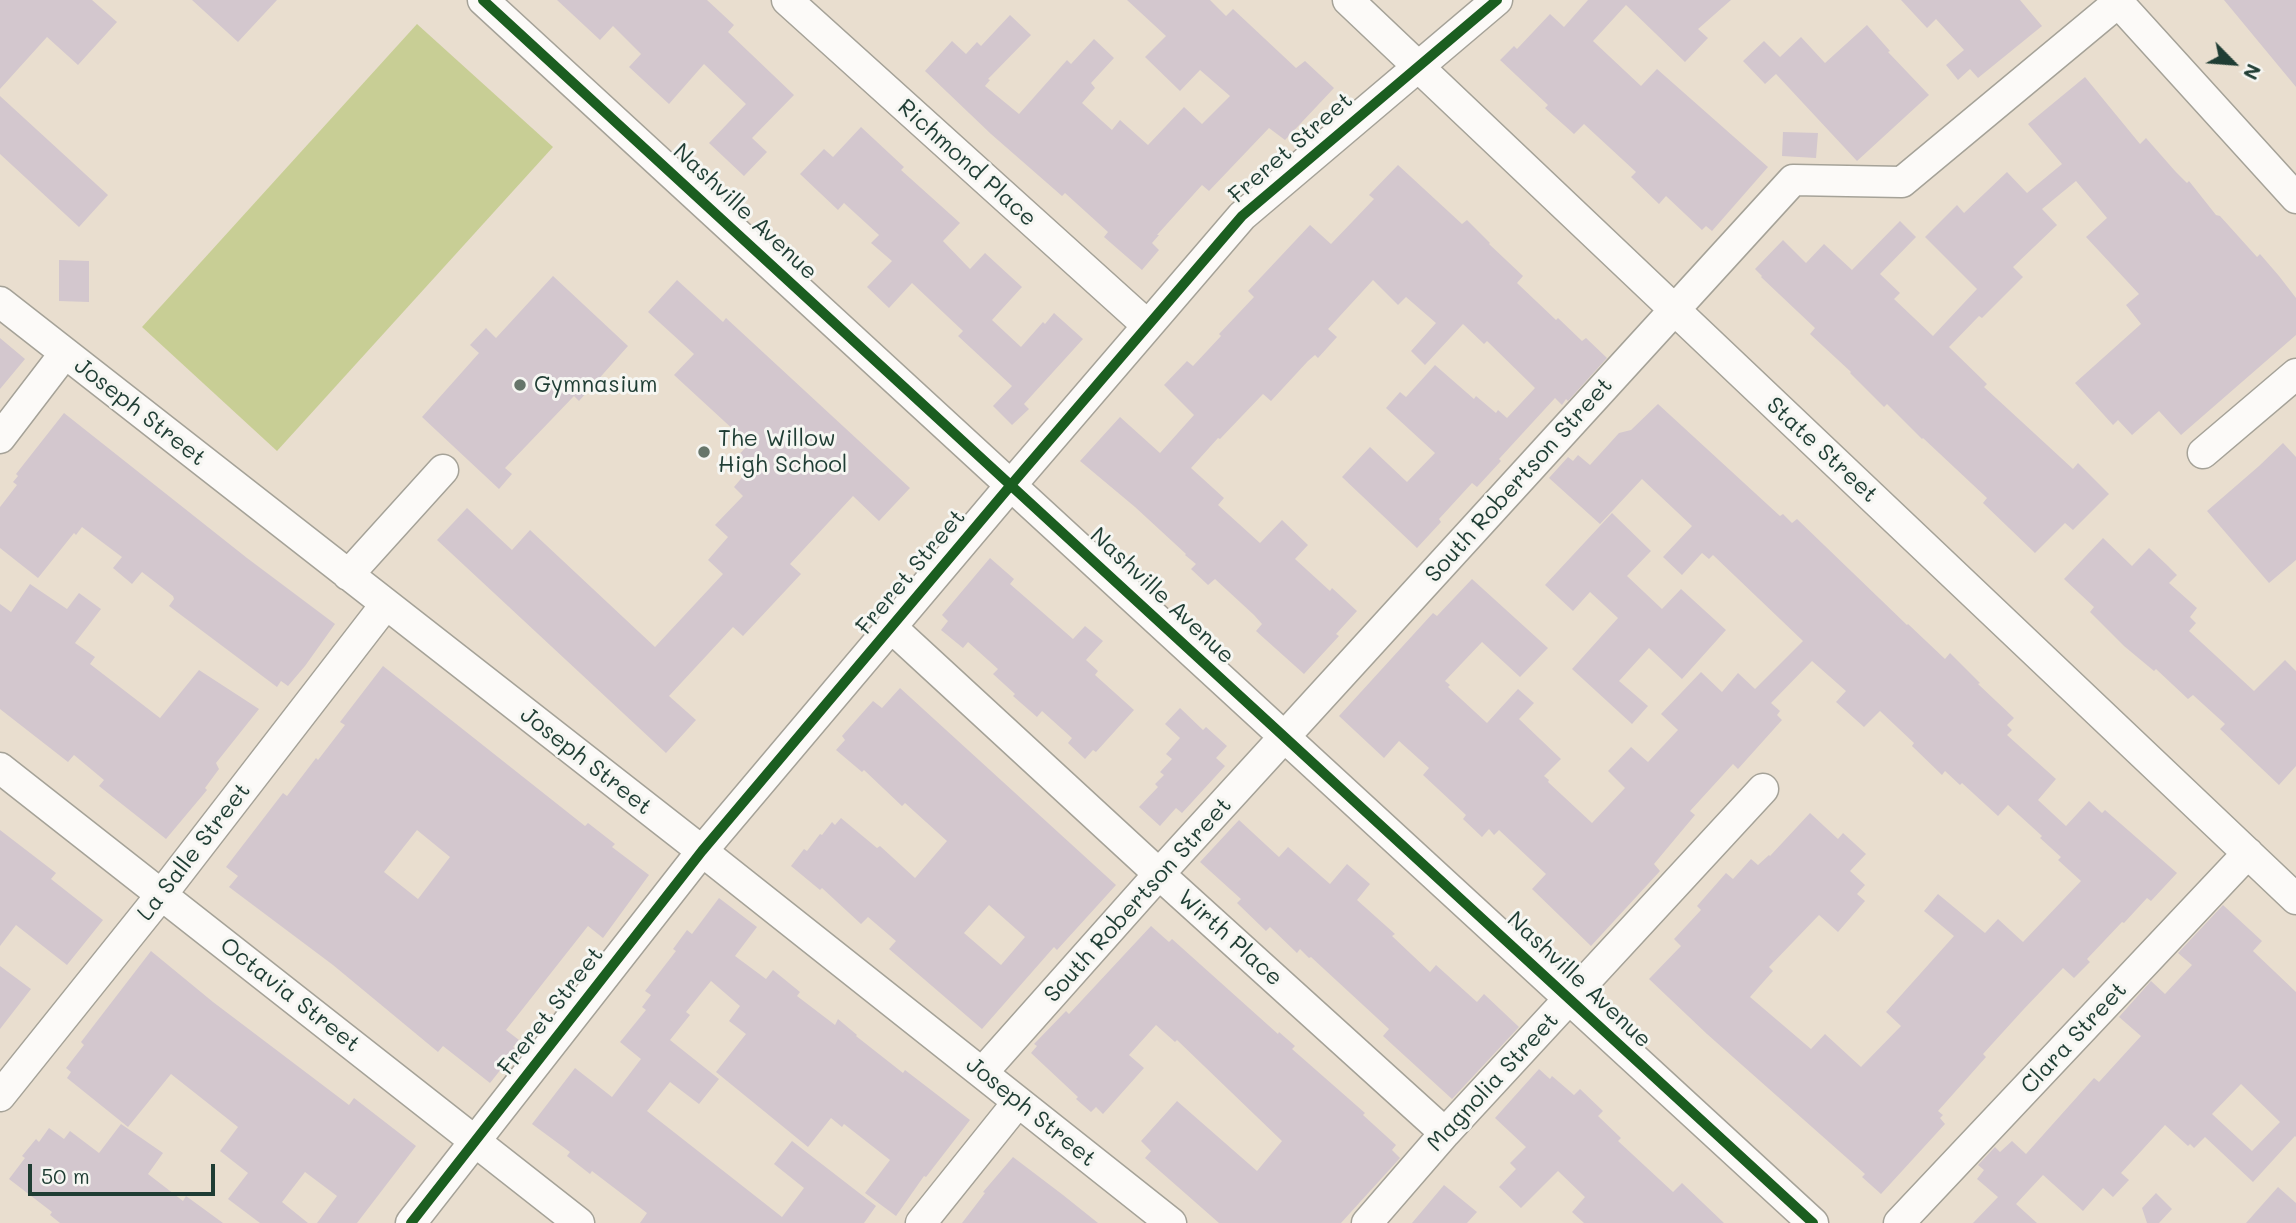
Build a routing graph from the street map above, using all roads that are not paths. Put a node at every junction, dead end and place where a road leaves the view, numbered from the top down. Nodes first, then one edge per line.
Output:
1 (483, 0) edge
2 (787, 0) edge
3 (1348, 0) edge
4 (1497, 0) edge
5 (2118, 1) edge
6 (1418, 66) junction
7 (2296, 198) edge
8 (0, 302) edge
9 (1674, 310) junction
10 (1147, 325) junction
11 (65, 353) junction
12 (2296, 374) edge
13 (0, 438) edge
14 (2203, 453) dead end
15 (443, 470) dead end
16 (1011, 485) junction
17 (348, 575) junction
18 (386, 604) junction
19 (891, 628) junction
20 (1285, 737) junction
21 (0, 768) edge
22 (1763, 789) dead end
23 (702, 851) junction
24 (2248, 853) junction
25 (1159, 874) junction
26 (162, 894) junction
27 (2296, 899) edge
28 (1569, 1000) junction
29 (982, 1073) junction
30 (0, 1097) edge
31 (1018, 1102) junction
32 (1445, 1133) junction
33 (475, 1141) junction
34 (411, 1223) edge
35 (579, 1223) edge
36 (921, 1223) edge
37 (1171, 1223) edge
38 (1367, 1223) edge
39 (1813, 1223) edge
40 (1899, 1223) edge

1 - 16 street, Nashville Avenue
2 - 10 street, Richmond Place
3 - 6 street, State Street
4 - 6 street, Freret Street
5 - 7 street
5 - 9 street, South Robertson Street
6 - 9 street, State Street
6 - 10 street, Freret Street
8 - 11 street, Joseph Street
9 - 20 street, South Robertson Street
9 - 24 street, State Street
10 - 16 street, Freret Street
11 - 13 street
11 - 17 street, Joseph Street
12 - 14 street
15 - 17 street
16 - 19 street, Freret Street
16 - 20 street, Nashville Avenue
17 - 18 street, Joseph Street
18 - 23 street, Joseph Street
18 - 26 street, La Salle Street
19 - 23 street, Freret Street
19 - 25 street, Wirth Place
20 - 25 street, South Robertson Street
20 - 28 street, Nashville Avenue
21 - 26 street, Octavia Street
22 - 28 street, Magnolia Street
23 - 29 street, Joseph Street
23 - 33 street, Freret Street
24 - 27 street, State Street
24 - 40 street, Clara Street
25 - 29 street, South Robertson Street
25 - 32 street, Wirth Place
26 - 30 street, La Salle Street
26 - 33 street, Octavia Street
28 - 32 street, Magnolia Street
28 - 39 street, Nashville Avenue
29 - 31 street, Joseph Street
31 - 36 street
31 - 37 street, Joseph Street
32 - 38 street, Magnolia Street
33 - 34 street, Freret Street
33 - 35 street, Octavia Street

